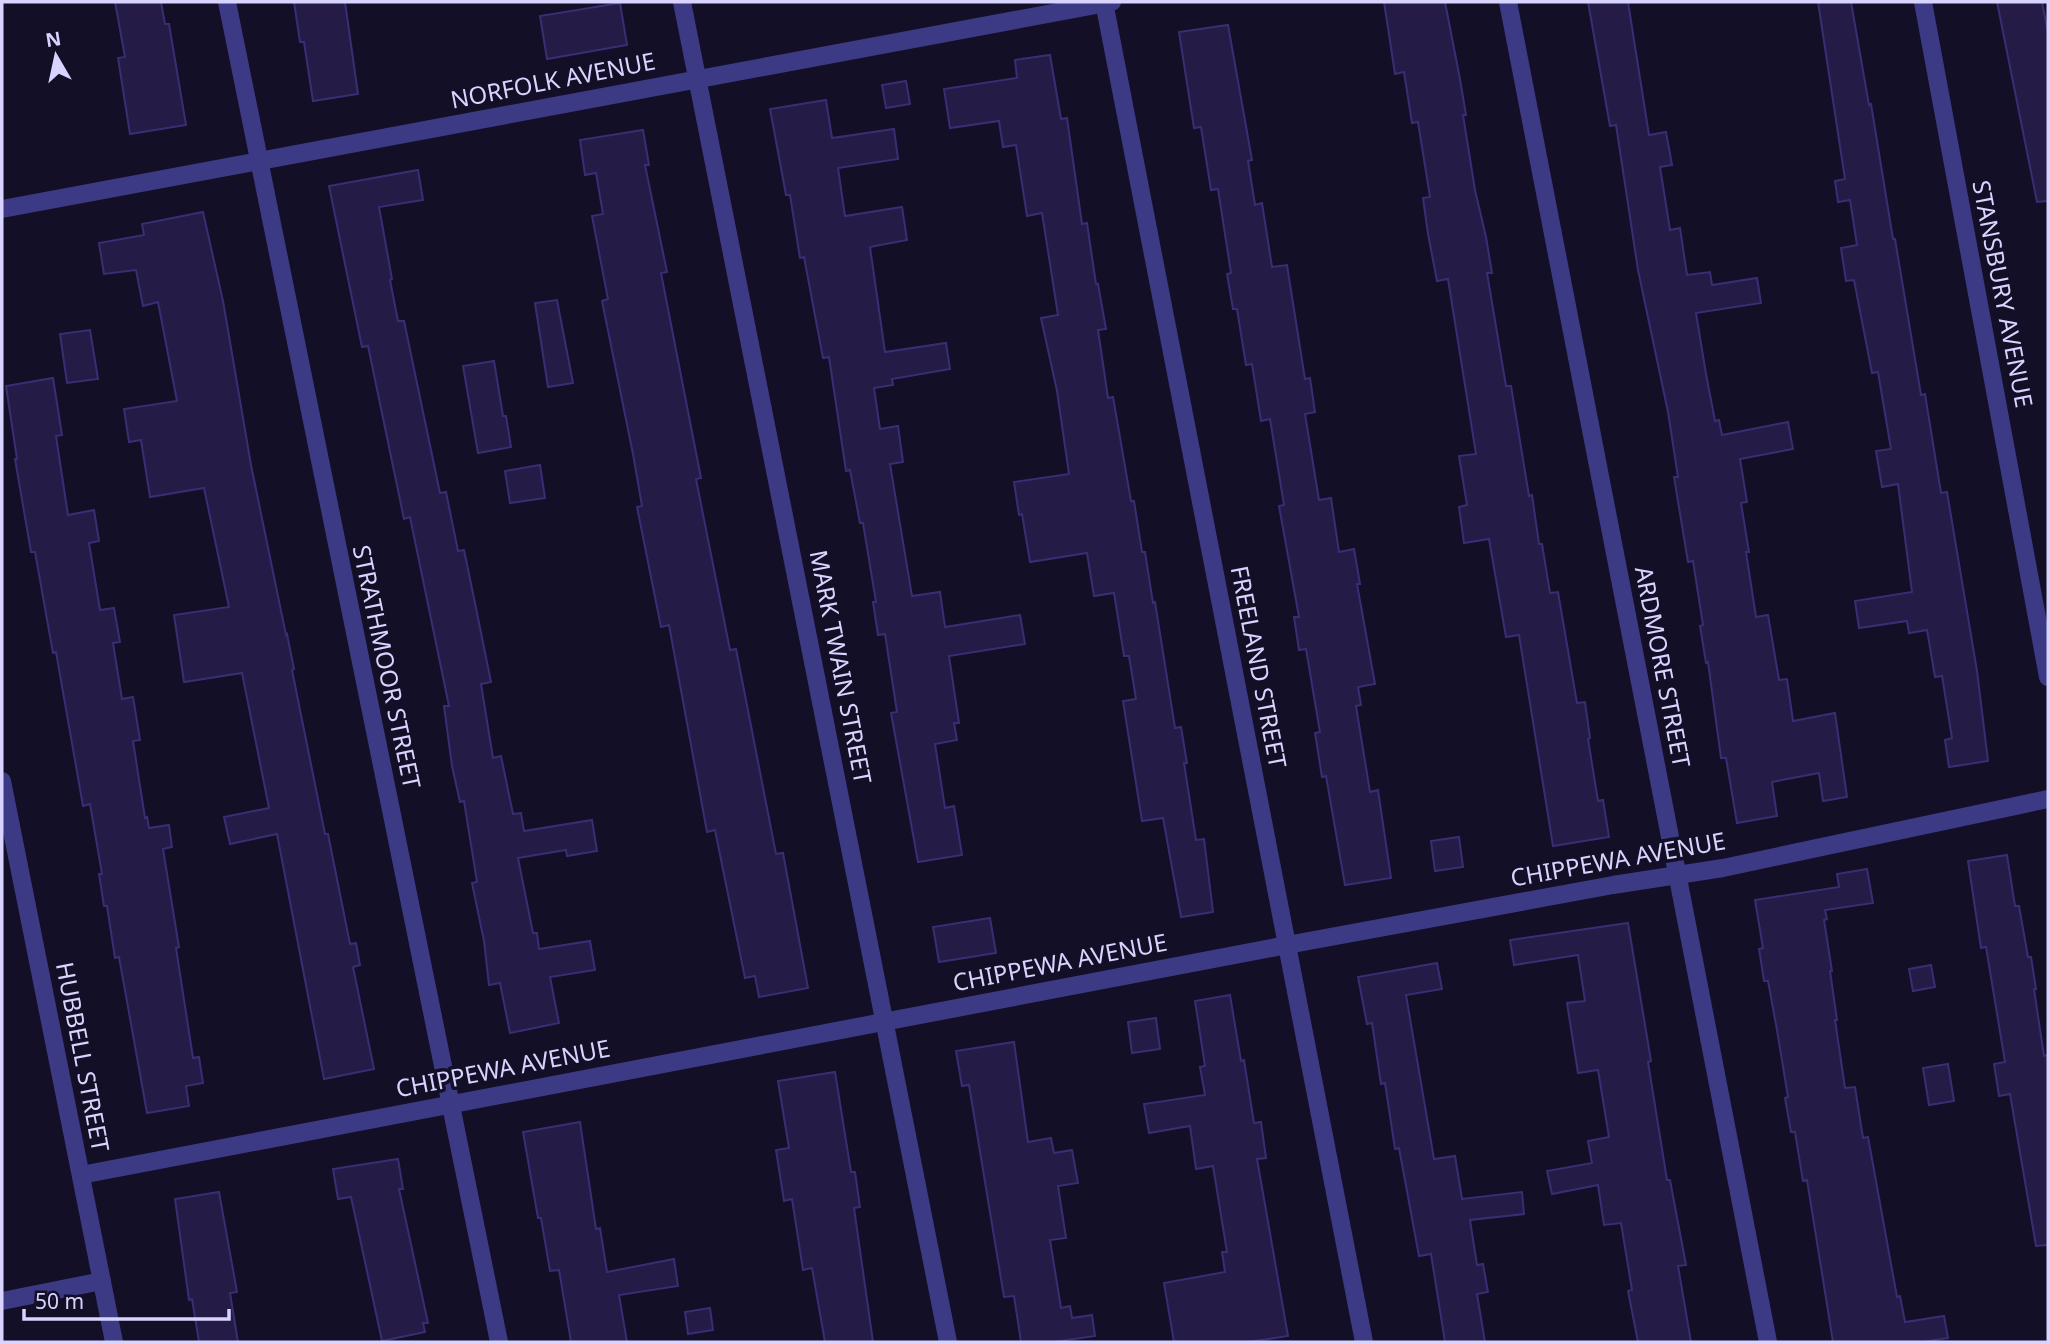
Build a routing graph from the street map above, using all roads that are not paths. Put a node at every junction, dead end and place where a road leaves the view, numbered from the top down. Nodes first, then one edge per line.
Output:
1 (227, 2) edge
2 (682, 2) edge
3 (1107, 2) edge
4 (1508, 2) edge
5 (1923, 2) edge
6 (697, 79) junction
7 (258, 161) junction
8 (2, 209) edge
9 (2048, 677) edge
10 (2, 781) edge
11 (2048, 799) edge
12 (1678, 875) junction
13 (1287, 945) junction
14 (885, 1021) junction
15 (450, 1104) junction
16 (81, 1175) junction
17 (102, 1281) junction
18 (2, 1301) edge
19 (114, 1342) edge
20 (499, 1342) edge
21 (948, 1342) edge
22 (1364, 1342) edge
23 (1768, 1342) edge

1 - 7 street, STRATHMOOR STREET
2 - 6 street, MARK TWAIN STREET
3 - 6 street, NORFOLK AVENUE
3 - 13 street, FREELAND STREET
4 - 12 street, ARDMORE STREET
5 - 9 street, STANSBURY AVENUE
6 - 7 street, NORFOLK AVENUE
6 - 14 street, MARK TWAIN STREET
7 - 8 street, NORFOLK AVENUE
7 - 15 street, STRATHMOOR STREET
10 - 16 street, HUBBELL STREET
11 - 12 street, CHIPPEWA AVENUE
12 - 13 street, CHIPPEWA AVENUE
12 - 23 street, ARDMORE STREET
13 - 14 street, CHIPPEWA AVENUE
13 - 22 street, FREELAND STREET
14 - 15 street, CHIPPEWA AVENUE
14 - 21 street, MARK TWAIN STREET
15 - 16 street, CHIPPEWA AVENUE
15 - 20 street, STRATHMOOR STREET
16 - 17 street, HUBBELL STREET
17 - 18 street
17 - 19 street, HUBBELL STREET

